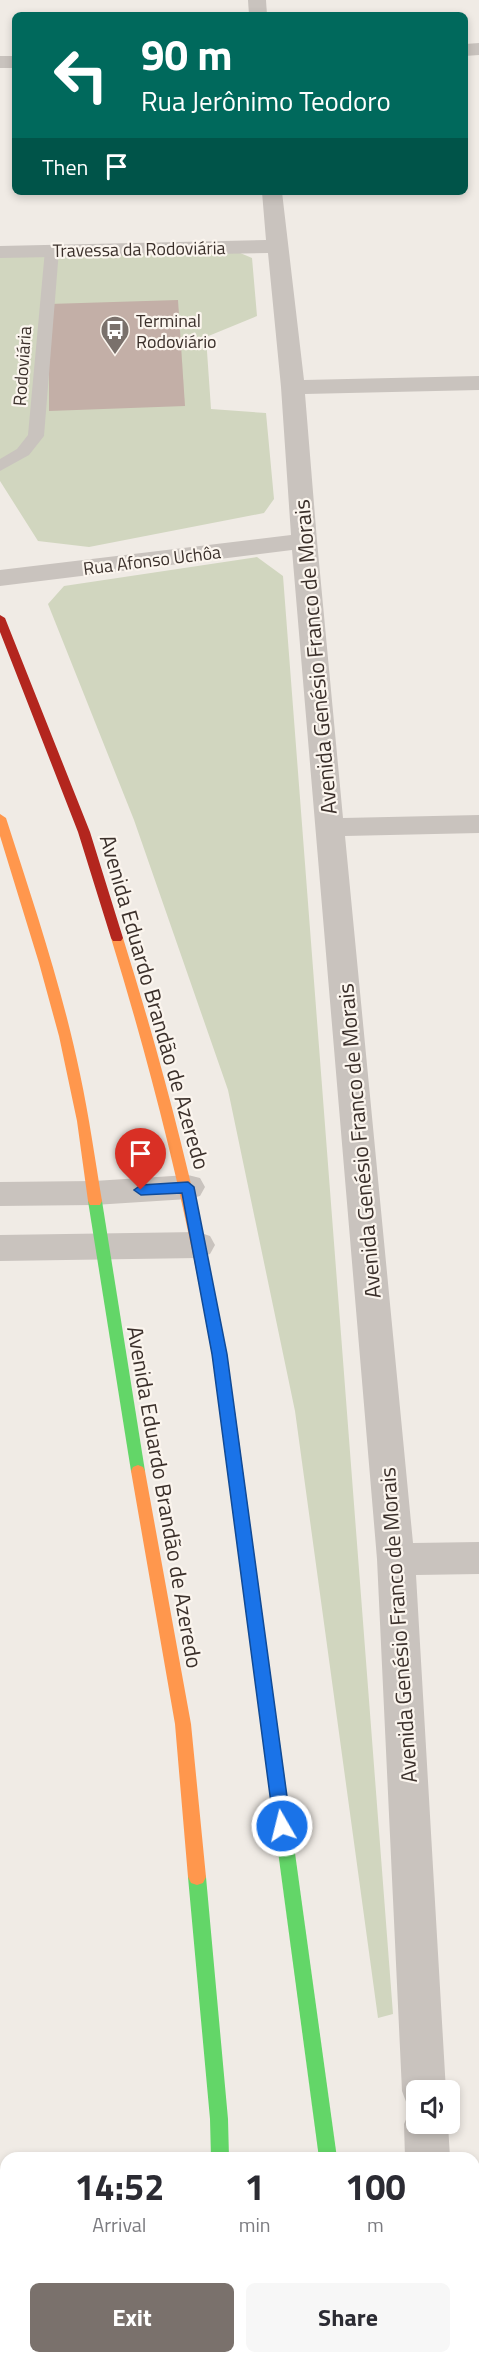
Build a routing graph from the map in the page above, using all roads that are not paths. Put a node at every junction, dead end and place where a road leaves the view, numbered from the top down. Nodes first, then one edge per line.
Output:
1 (272, 195) edge
2 (277, 246) junction
3 (51, 250) junction
4 (0, 252) edge
5 (479, 383) edge
6 (293, 387) junction
7 (0, 466) edge
8 (304, 541) junction
9 (0, 578) edge
10 (0, 618) edge
11 (0, 818) edge
12 (479, 824) edge
13 (330, 827) junction
14 (188, 1187) junction
15 (94, 1193) junction
16 (0, 1194) edge
17 (198, 1245) junction
18 (103, 1247) junction
19 (0, 1248) edge
20 (479, 1558) edge
21 (396, 1559) junction
22 (423, 2080) edge
23 (427, 2134) edge
24 (220, 2152) edge
25 (327, 2152) edge
26 (428, 2152) edge

1 - 2 street, Avenida Genésio Franco de Morais
2 - 3 street, Travessa da Rodoviária
2 - 6 street, Avenida Genésio Franco de Morais
3 - 4 street, Travessa da Rodoviária
3 - 7 lane, Rodoviária
5 - 6 street
6 - 8 street, Avenida Genésio Franco de Morais
8 - 9 street, Rua Afonso Uchôa
8 - 13 street, Avenida Genésio Franco de Morais
10 - 14 main road, Avenida Eduardo Brandão de Azeredo
11 - 15 main road, Avenida Eduardo Brandão de Azeredo
12 - 13 street
13 - 21 street, Avenida Genésio Franco de Morais
14 - 15 street
14 - 17 main road, Avenida Eduardo Brandão de Azeredo
15 - 16 street
15 - 18 main road, Avenida Eduardo Brandão de Azeredo
17 - 18 street
17 - 25 main road, Avenida Eduardo Brandão de Azeredo
18 - 19 street
18 - 24 main road, Avenida Eduardo Brandão de Azeredo
20 - 21 street
21 - 22 street, Avenida Genésio Franco de Morais
23 - 26 street

